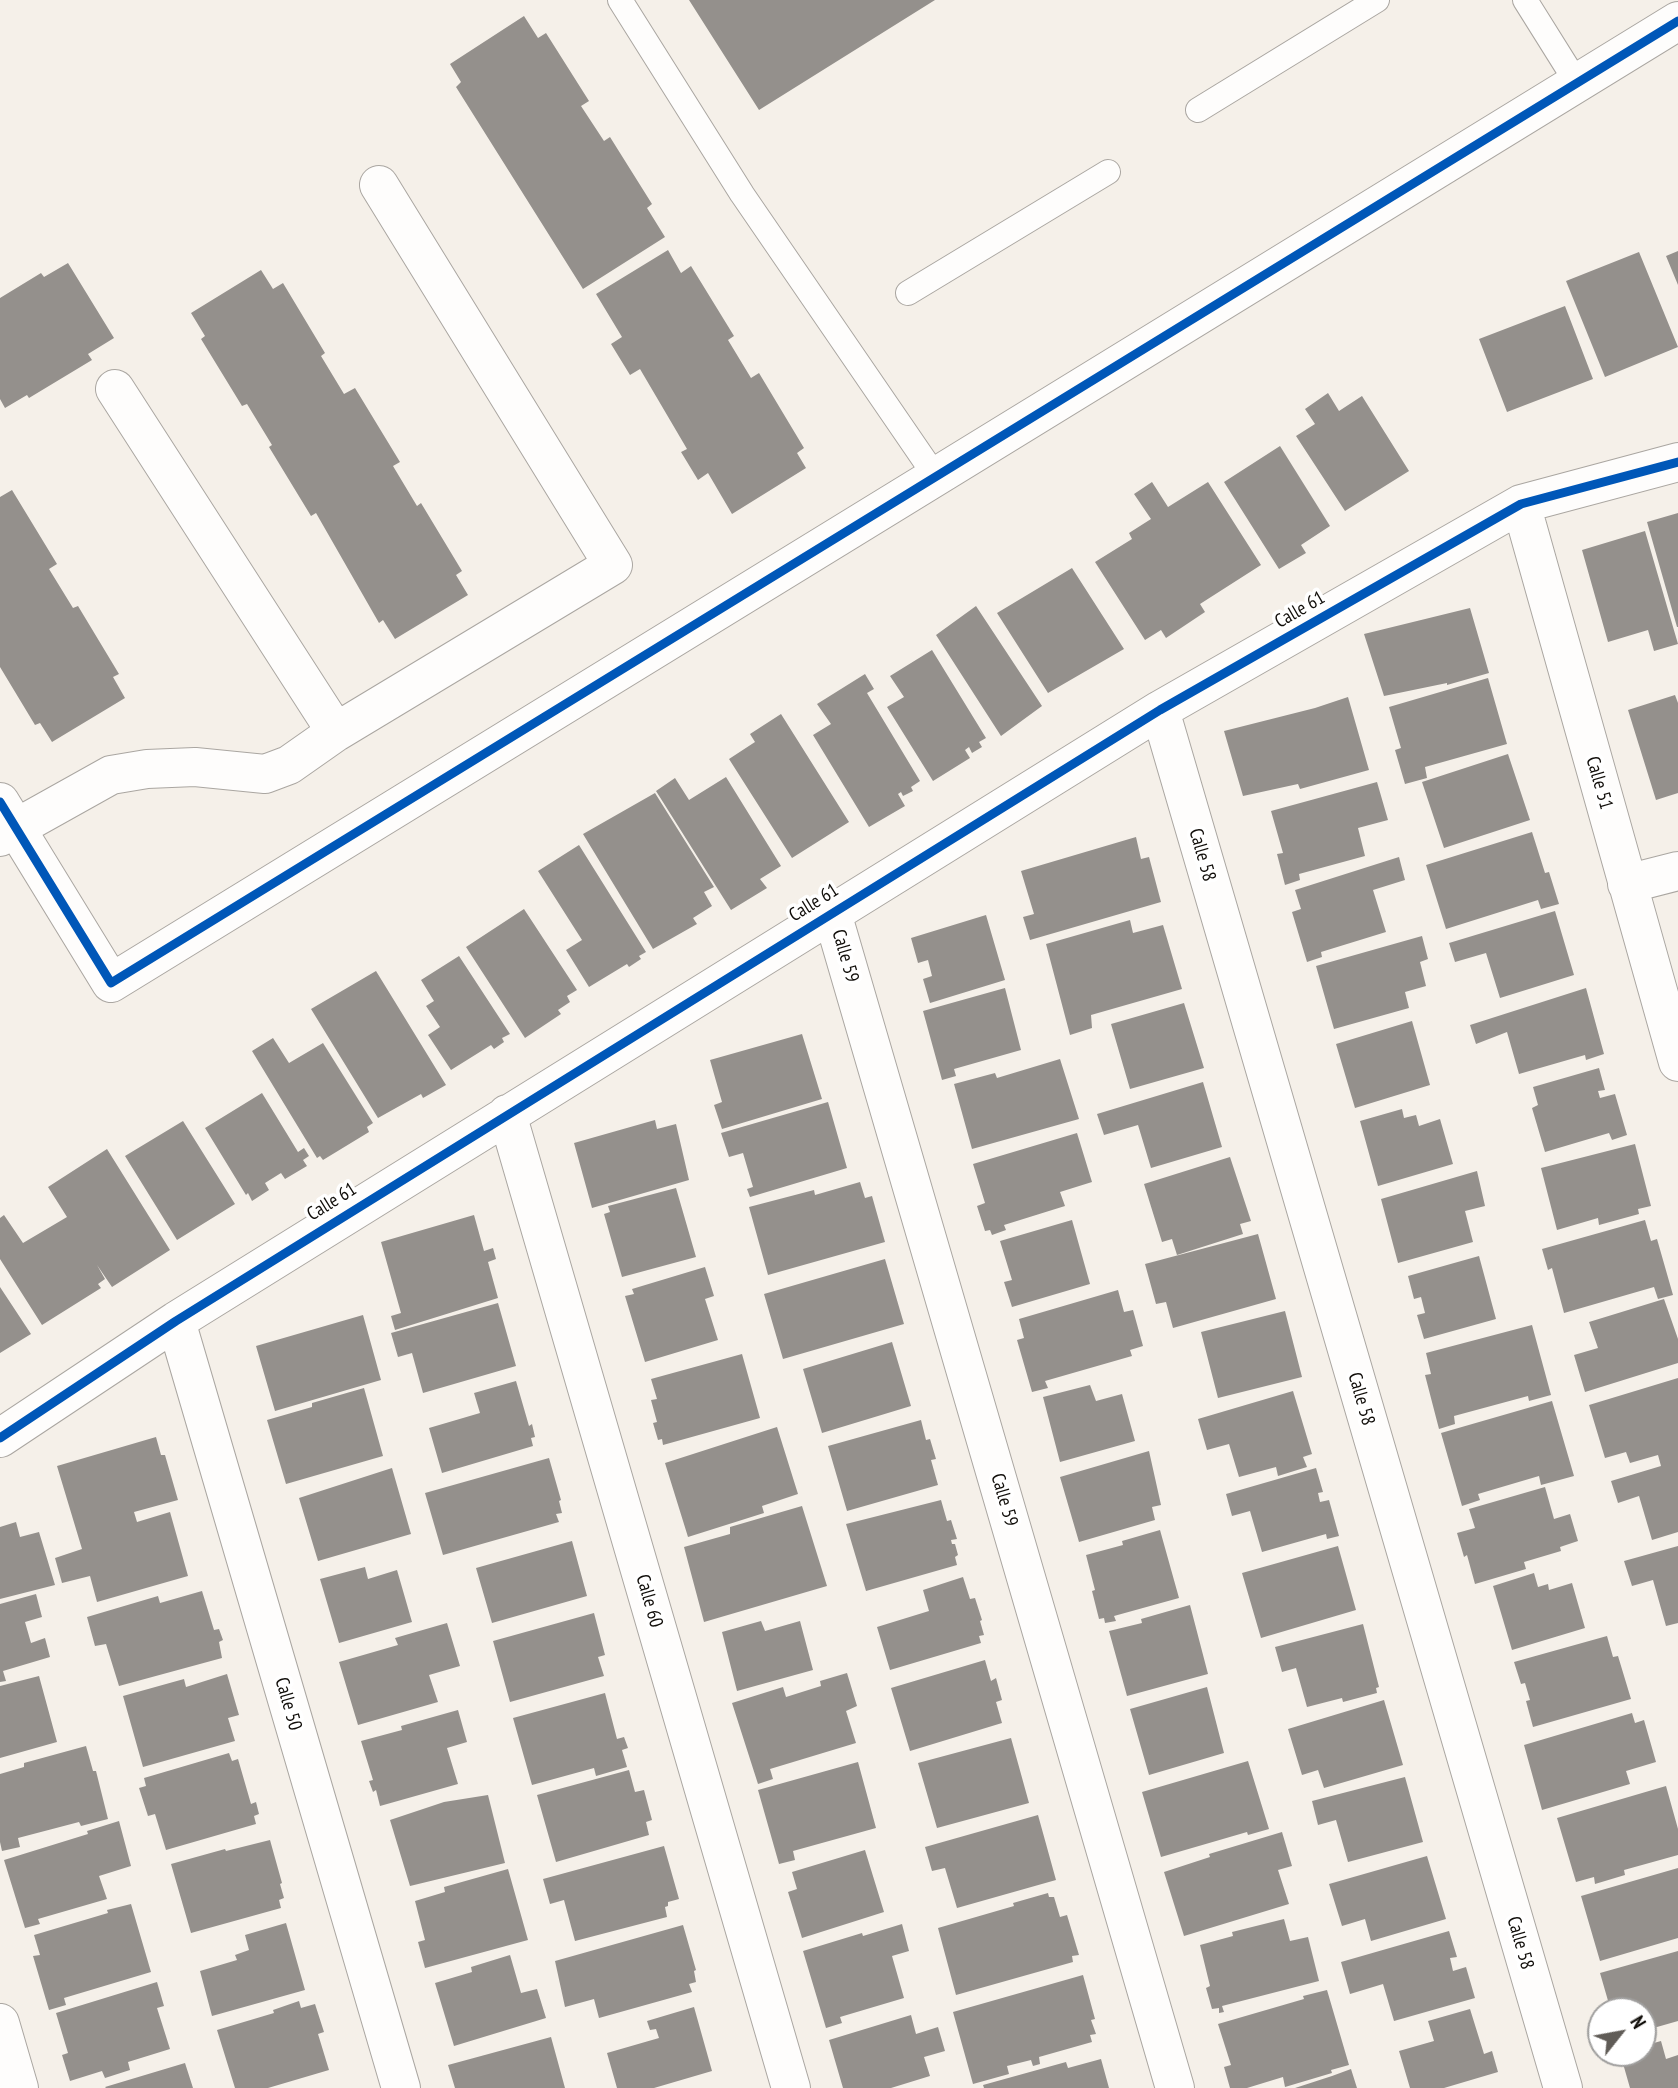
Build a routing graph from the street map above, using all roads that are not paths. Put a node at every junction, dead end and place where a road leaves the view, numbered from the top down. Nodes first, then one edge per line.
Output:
1 (620, 0) edge
2 (1377, 0) edge
3 (1525, 0) edge
4 (1678, 21) edge
5 (1577, 83) junction
6 (1198, 110) dead end
7 (1108, 172) dead end
8 (379, 185) dead end
9 (908, 293) dead end
10 (116, 388) dead end
11 (1678, 462) edge
12 (936, 477) junction
13 (1521, 504) junction
14 (1160, 710) junction
15 (337, 732) junction
16 (5, 822) edge
17 (1678, 870) edge
18 (1627, 884) junction
19 (832, 913) junction
20 (1678, 1062) edge
21 (508, 1114) junction
22 (176, 1321) junction
23 (0, 1438) edge
24 (0, 2023) edge
25 (19, 2088) edge
26 (401, 2088) edge
27 (791, 2088) edge
28 (1175, 2088) edge
29 (1563, 2088) edge

1 - 12 lane
2 - 6 lane
3 - 5 lane
4 - 5 street
5 - 12 street
7 - 9 lane
8 - 15 street
10 - 15 street
11 - 13 street, Calle 61
12 - 16 street
13 - 14 street, Calle 61
13 - 18 street, Calle 51
14 - 19 street, Calle 61
14 - 29 street, Calle 58
15 - 16 street
17 - 18 street
18 - 20 street, Calle 51
19 - 21 street, Calle 61
19 - 28 street, Calle 59
21 - 22 street, Calle 61
21 - 27 street, Calle 60
22 - 23 street, Calle 61
22 - 26 street, Calle 50
24 - 25 street

